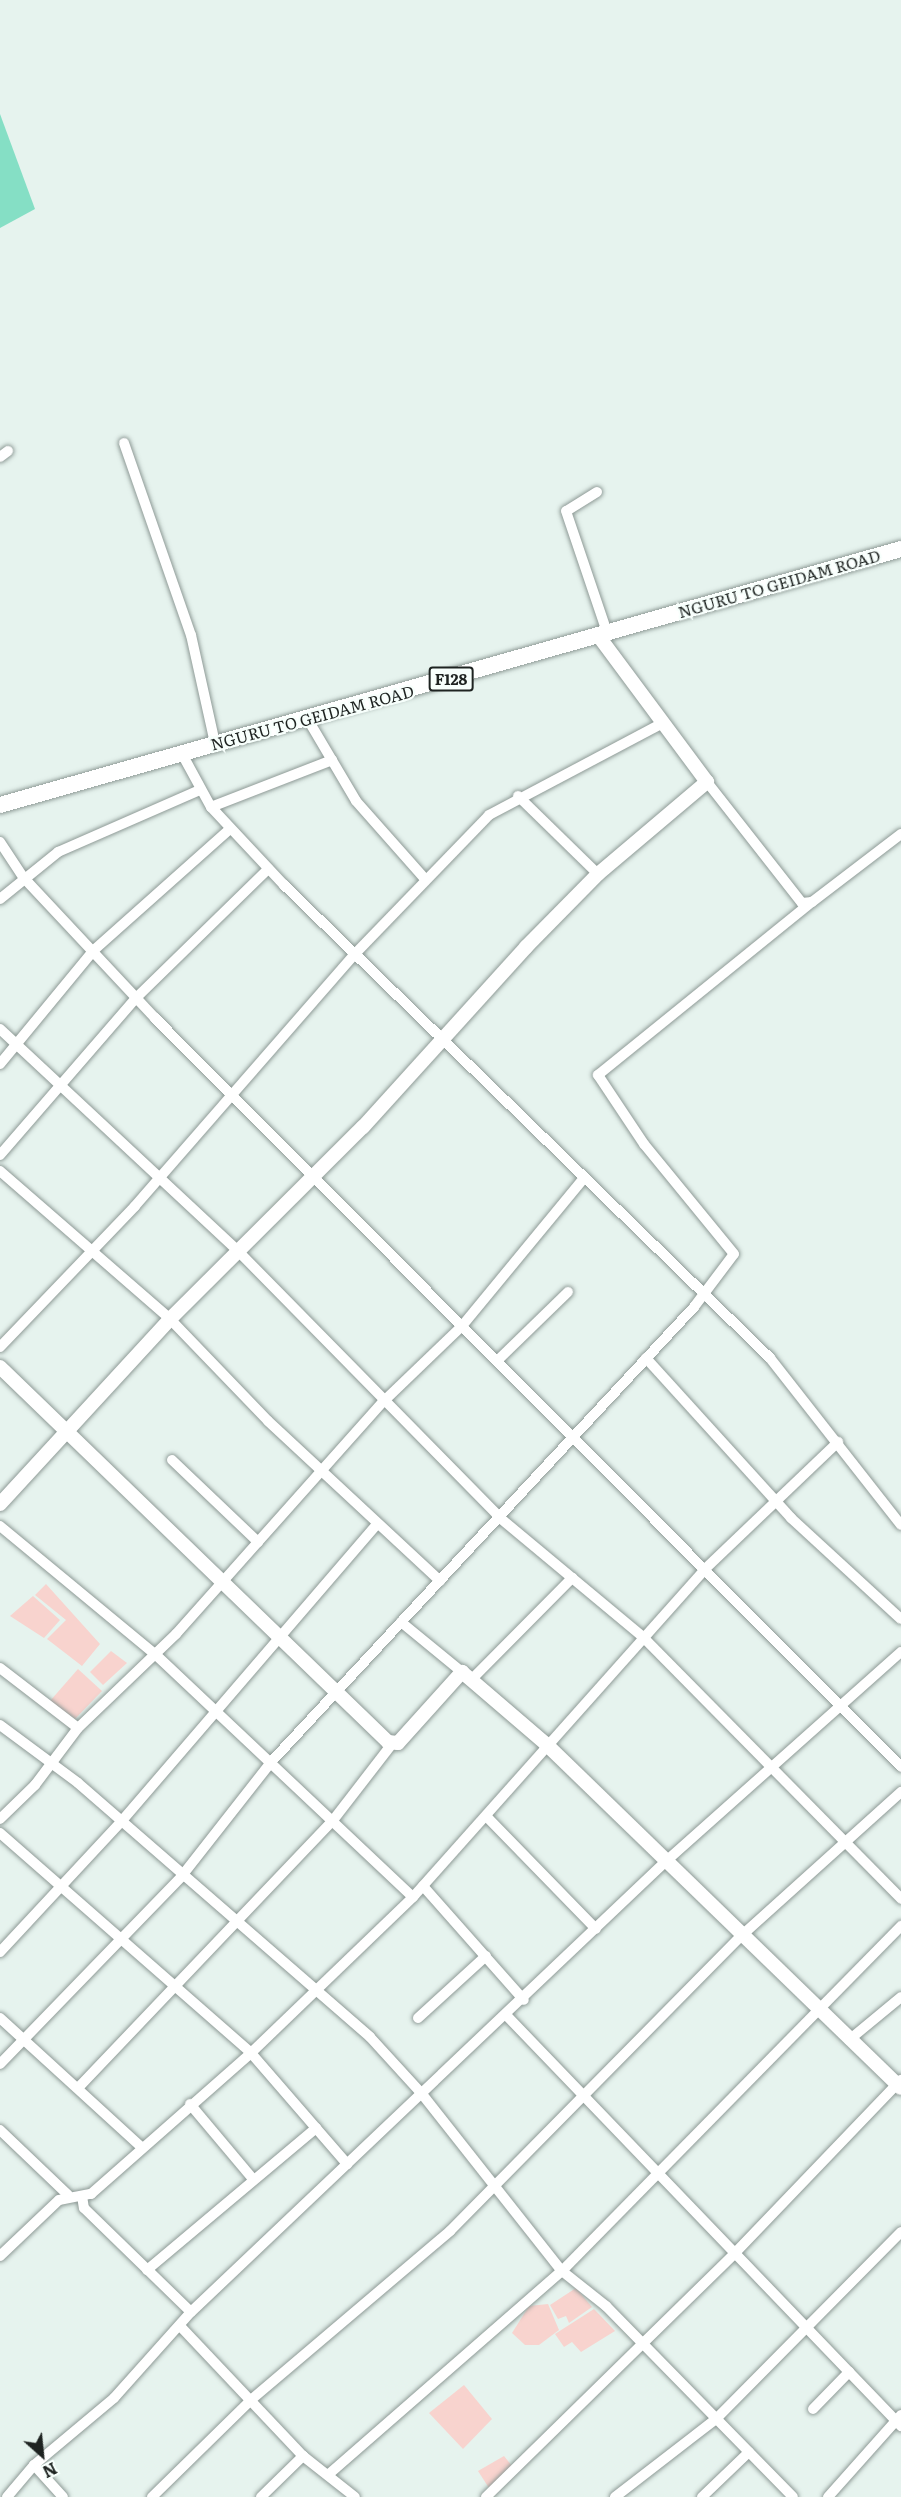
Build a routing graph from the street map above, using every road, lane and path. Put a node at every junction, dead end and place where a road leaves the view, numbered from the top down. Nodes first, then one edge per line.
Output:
1 (124, 442) dead end
2 (597, 492) dead end
3 (901, 549) edge
4 (602, 633) junction
5 (308, 718) junction
6 (663, 723) junction
7 (215, 743) junction
8 (181, 752) junction
9 (332, 760) junction
10 (707, 782) junction
11 (200, 790) junction
12 (518, 796) junction
13 (0, 805) edge
14 (211, 807) junction
15 (230, 829) junction
16 (901, 834) edge
17 (0, 842) edge
18 (268, 870) junction
19 (598, 874) junction
20 (22, 877) junction
21 (424, 879) junction
22 (0, 899) edge
23 (812, 902) junction
24 (94, 950) junction
25 (354, 955) junction
26 (136, 998) junction
27 (0, 1029) edge
28 (441, 1040) junction
29 (17, 1044) junction
30 (0, 1064) edge
31 (59, 1086) junction
32 (233, 1096) junction
33 (0, 1155) edge
34 (0, 1171) edge
35 (315, 1176) junction
36 (160, 1177) junction
37 (584, 1178) junction
38 (94, 1250) junction
39 (239, 1252) junction
40 (568, 1292) dead end
41 (703, 1292) junction
42 (170, 1319) junction
43 (462, 1326) junction
44 (0, 1347) edge
45 (646, 1358) junction
46 (497, 1361) junction
47 (0, 1367) edge
48 (383, 1402) junction
49 (69, 1430) junction
50 (572, 1438) junction
51 (838, 1442) junction
52 (172, 1460) dead end
53 (324, 1471) junction
54 (779, 1500) junction
55 (0, 1504) edge
56 (499, 1517) junction
57 (377, 1524) junction
58 (901, 1525) edge
59 (0, 1526) edge
60 (258, 1542) junction
61 (703, 1571) junction
62 (572, 1578) junction
63 (440, 1581) junction
64 (222, 1583) junction
65 (901, 1619) edge
66 (401, 1622) junction
67 (643, 1637) junction
68 (279, 1639) junction
69 (901, 1652) edge
70 (155, 1654) junction
71 (0, 1668) edge
72 (467, 1676) junction
73 (335, 1693) junction
74 (841, 1709) junction
75 (217, 1711) junction
76 (0, 1725) edge
77 (78, 1728) junction
78 (392, 1744) junction
79 (546, 1744) junction
80 (272, 1761) junction
81 (51, 1767) junction
82 (901, 1767) edge
83 (771, 1770) junction
84 (901, 1792) edge
85 (487, 1817) junction
86 (0, 1819) edge
87 (334, 1819) junction
88 (120, 1823) junction
89 (0, 1833) edge
90 (845, 1841) junction
91 (664, 1863) junction
92 (181, 1876) junction
93 (63, 1885) junction
94 (423, 1886) junction
95 (413, 1897) junction
96 (901, 1899) edge
97 (236, 1920) junction
98 (901, 1926) edge
99 (596, 1929) junction
100 (740, 1937) junction
101 (122, 1938) junction
102 (0, 1952) edge
103 (486, 1956) junction
104 (174, 1981) junction
105 (317, 1989) junction
106 (901, 1997) edge
107 (524, 2000) junction
108 (816, 2011) junction
109 (507, 2016) junction
110 (0, 2018) edge
111 (418, 2018) dead end
112 (24, 2040) junction
113 (849, 2040) junction
114 (251, 2053) junction
115 (0, 2064) edge
116 (900, 2084) edge
117 (78, 2088) junction
118 (422, 2094) junction
119 (584, 2094) junction
120 (190, 2104) junction
121 (316, 2128) junction
122 (0, 2130) edge
123 (140, 2146) junction
124 (348, 2164) junction
125 (661, 2175) junction
126 (254, 2179) junction
127 (494, 2188) junction
128 (68, 2195) junction
129 (82, 2196) junction
130 (901, 2232) edge
131 (735, 2253) junction
132 (0, 2255) edge
133 (147, 2270) junction
134 (562, 2271) junction
135 (191, 2312) junction
136 (181, 2327) junction
137 (807, 2328) junction
138 (643, 2344) junction
139 (849, 2372) junction
140 (252, 2399) junction
141 (813, 2409) dead end
142 (716, 2419) junction
143 (899, 2421) edge
144 (749, 2452) junction
145 (303, 2456) junction
146 (34, 2465) junction
147 (329, 2474) junction
148 (7, 2497) edge
149 (63, 2497) edge
150 (152, 2497) edge
151 (261, 2497) edge
152 (355, 2497) edge
153 (486, 2497) edge
154 (615, 2497) edge
155 (702, 2497) edge
156 (793, 2497) edge
157 (828, 2497) edge

1 - 7 street
2 - 4 street
3 - 4 main road, NGURU TO GEIDAM ROAD / F128
4 - 5 main road, NGURU TO GEIDAM ROAD / F128
4 - 6 street
5 - 7 main road, NGURU TO GEIDAM ROAD / F128
5 - 9 street
6 - 10 street
6 - 12 street
7 - 8 main road, NGURU TO GEIDAM ROAD / F128
8 - 11 street
8 - 13 main road, NGURU TO GEIDAM ROAD / F128
9 - 14 street
9 - 21 street
10 - 19 street
10 - 23 street
11 - 14 street
11 - 20 street
12 - 19 street
12 - 21 street
14 - 15 street
15 - 18 street
15 - 24 street
16 - 23 street
17 - 20 street
18 - 25 street
18 - 26 street
19 - 28 street
20 - 22 street
20 - 24 street
21 - 25 street
23 - 41 street
24 - 26 street
24 - 29 street
25 - 28 street
25 - 32 street
26 - 31 street
26 - 32 street
27 - 29 street
28 - 35 street
28 - 37 street
29 - 30 street
29 - 31 street
31 - 33 street
31 - 36 street
32 - 35 street
32 - 36 street
34 - 38 street
35 - 39 street
35 - 43 street
36 - 38 street
36 - 39 street
37 - 41 street
37 - 43 street
38 - 42 street
38 - 44 street
39 - 42 street
39 - 48 street
40 - 46 street
41 - 45 street
41 - 51 street
42 - 49 street
42 - 53 street
43 - 46 street
43 - 48 street
45 - 50 street
45 - 54 street
46 - 50 street
47 - 49 street
48 - 53 street
48 - 56 street
49 - 55 street
49 - 64 street
50 - 56 street
50 - 61 street
51 - 54 street
51 - 58 street
52 - 60 street
53 - 57 street
53 - 60 street
54 - 61 street
54 - 65 street
56 - 62 street
56 - 63 street
57 - 63 street
57 - 68 street
59 - 70 street
60 - 64 street
61 - 67 street
61 - 74 street
62 - 67 street
62 - 72 street
63 - 66 street
64 - 68 street
64 - 70 street
66 - 72 street
66 - 73 street
67 - 79 street
67 - 83 street
68 - 73 street
68 - 75 street
69 - 74 street
70 - 75 street
70 - 77 street
71 - 77 street
72 - 78 street
72 - 79 street
73 - 78 street
73 - 80 street
74 - 82 street
74 - 83 street
75 - 80 street
75 - 88 street
76 - 81 street
77 - 81 street
78 - 87 street
79 - 85 street
79 - 91 street
80 - 87 street
80 - 92 street
81 - 86 street
81 - 88 street
83 - 90 street
83 - 91 street
84 - 90 street
85 - 94 street
85 - 99 street
87 - 95 street
87 - 97 street
88 - 92 street
88 - 93 street
89 - 93 street
90 - 96 street
90 - 100 street
91 - 99 street
91 - 100 street
92 - 97 street
92 - 101 street
93 - 101 street
93 - 102 street
94 - 95 street
94 - 103 street
95 - 105 street
97 - 104 street
97 - 105 street
98 - 108 street
99 - 107 street
100 - 108 street
100 - 119 street
101 - 104 street
101 - 112 street
103 - 107 street
103 - 111 street
104 - 114 street
104 - 117 street
105 - 114 street
105 - 118 street
106 - 113 street
107 - 109 street
108 - 113 street
108 - 125 street
109 - 118 street
109 - 119 street
110 - 112 street
112 - 115 street
112 - 117 street
113 - 116 street
114 - 120 street
114 - 121 street
116 - 131 street
117 - 123 street
118 - 124 street
118 - 127 street
119 - 125 street
119 - 127 street
120 - 123 street
120 - 126 street
121 - 124 street
121 - 126 street
122 - 128 street
123 - 129 street
124 - 135 street
125 - 131 street
125 - 134 street
126 - 133 street
127 - 134 street
127 - 140 street
128 - 129 street
128 - 132 street
129 - 133 street
130 - 137 street
131 - 137 street
131 - 138 street
133 - 135 street
134 - 138 street
134 - 147 street
135 - 136 street
136 - 140 street
136 - 146 street
137 - 139 street
137 - 142 street
138 - 142 street
138 - 153 street
139 - 141 street
139 - 143 street
140 - 145 street
140 - 150 street
142 - 144 street
142 - 154 street
143 - 157 street
144 - 155 street
144 - 156 street
145 - 147 street
145 - 151 street
146 - 148 street
146 - 149 street
147 - 152 street

